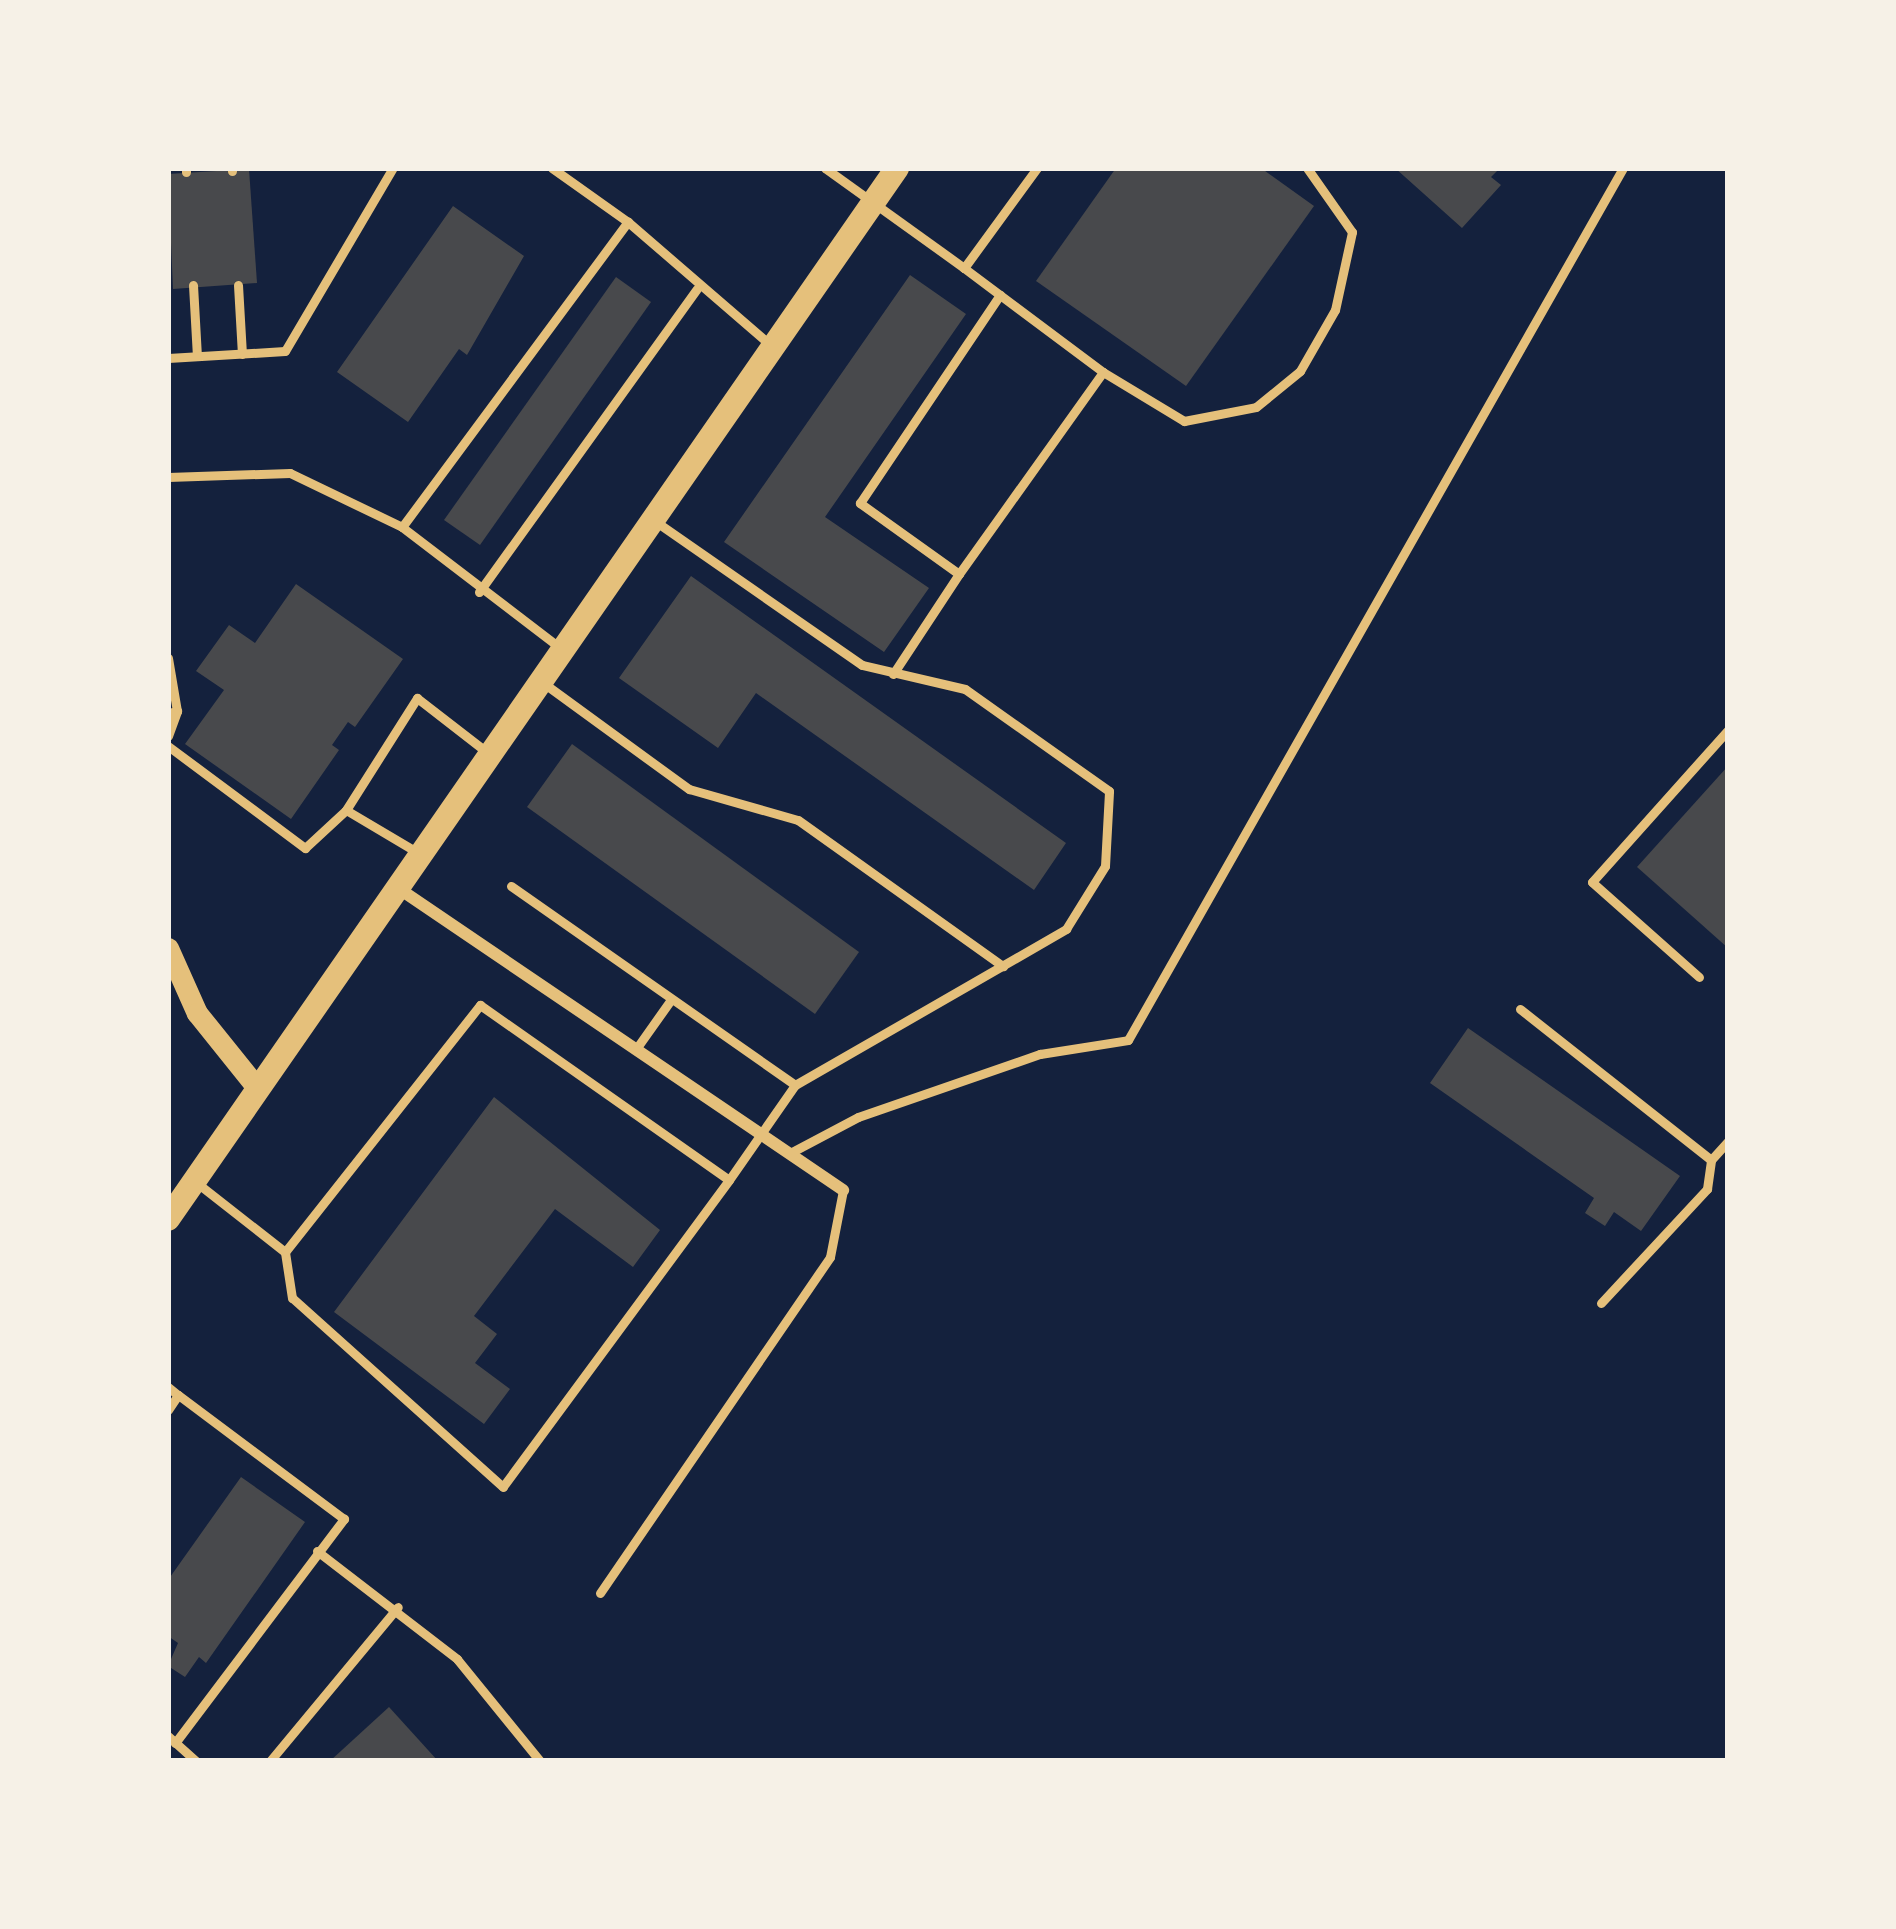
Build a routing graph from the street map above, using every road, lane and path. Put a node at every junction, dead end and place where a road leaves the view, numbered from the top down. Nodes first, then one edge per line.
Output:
1 (393, 168) edge
2 (552, 168) edge
3 (825, 168) edge
4 (897, 168) edge
5 (1037, 168) edge
6 (1307, 168) edge
7 (1623, 168) edge
8 (874, 202) junction
9 (628, 222) junction
10 (964, 268) junction
11 (193, 285) dead end
12 (238, 285) dead end
13 (697, 289) junction
14 (1000, 296) junction
15 (773, 347) junction
16 (242, 353) junction
17 (196, 356) junction
18 (168, 358) edge
19 (1103, 372) junction
20 (168, 476) edge
21 (653, 520) junction
22 (402, 526) junction
23 (958, 574) junction
24 (479, 592) junction
25 (562, 649) junction
26 (168, 658) edge
27 (893, 674) junction
28 (540, 681) junction
29 (173, 712) edge
30 (1728, 730) edge
31 (168, 736) edge
32 (168, 746) edge
33 (490, 755) junction
34 (346, 810) junction
35 (422, 855) junction
36 (511, 886) dead end
37 (398, 888) junction
38 (168, 948) edge
39 (1003, 966) junction
40 (1699, 977) dead end
41 (670, 1001) junction
42 (1520, 1009) dead end
43 (636, 1049) junction
44 (795, 1085) junction
45 (259, 1089) junction
46 (762, 1135) junction
47 (1728, 1142) edge
48 (790, 1154) junction
49 (1711, 1160) junction
50 (729, 1180) junction
51 (194, 1181) junction
52 (843, 1190) joint
53 (172, 1213) edge
54 (285, 1252) junction
55 (1601, 1304) dead end
56 (168, 1387) edge
57 (178, 1395) junction
58 (168, 1410) edge
59 (317, 1551) junction
60 (600, 1593) dead end
61 (398, 1607) junction
62 (171, 1739) edge
63 (196, 1761) edge
64 (270, 1761) edge
65 (540, 1761) edge

1 - 16 lane
2 - 9 lane
3 - 8 lane
4 - 8 main road
5 - 10 lane
6 - 19 lane
7 - 48 lane
8 - 10 lane
8 - 15 main road
9 - 13 lane
9 - 22 lane
10 - 14 lane
11 - 17 lane
12 - 16 lane
13 - 15 lane
13 - 24 lane
14 - 19 lane
14 - 23 lane
15 - 21 main road
16 - 17 lane
17 - 18 lane
19 - 23 lane
20 - 22 lane
21 - 25 main road
21 - 27 lane
22 - 24 lane
23 - 27 lane
24 - 25 lane
25 - 28 main road
26 - 29 lane
27 - 39 lane
28 - 33 main road
28 - 39 lane
29 - 31 lane
30 - 40 lane
32 - 34 lane
33 - 34 lane
33 - 35 main road
34 - 35 lane
35 - 37 main road
36 - 41 lane
37 - 43 street
37 - 45 main road
38 - 45 street
39 - 44 lane
41 - 43 lane
41 - 44 lane
42 - 49 lane
43 - 46 street
44 - 46 lane
45 - 51 main road
46 - 48 street
46 - 50 lane
47 - 49 lane
48 - 52 street
49 - 55 lane
50 - 54 lane
50 - 54 lane
51 - 53 main road
51 - 54 lane
52 - 60 lane
56 - 57 lane
57 - 58 lane
57 - 59 lane
59 - 61 lane
59 - 62 lane
61 - 64 lane
61 - 65 lane
62 - 63 lane

